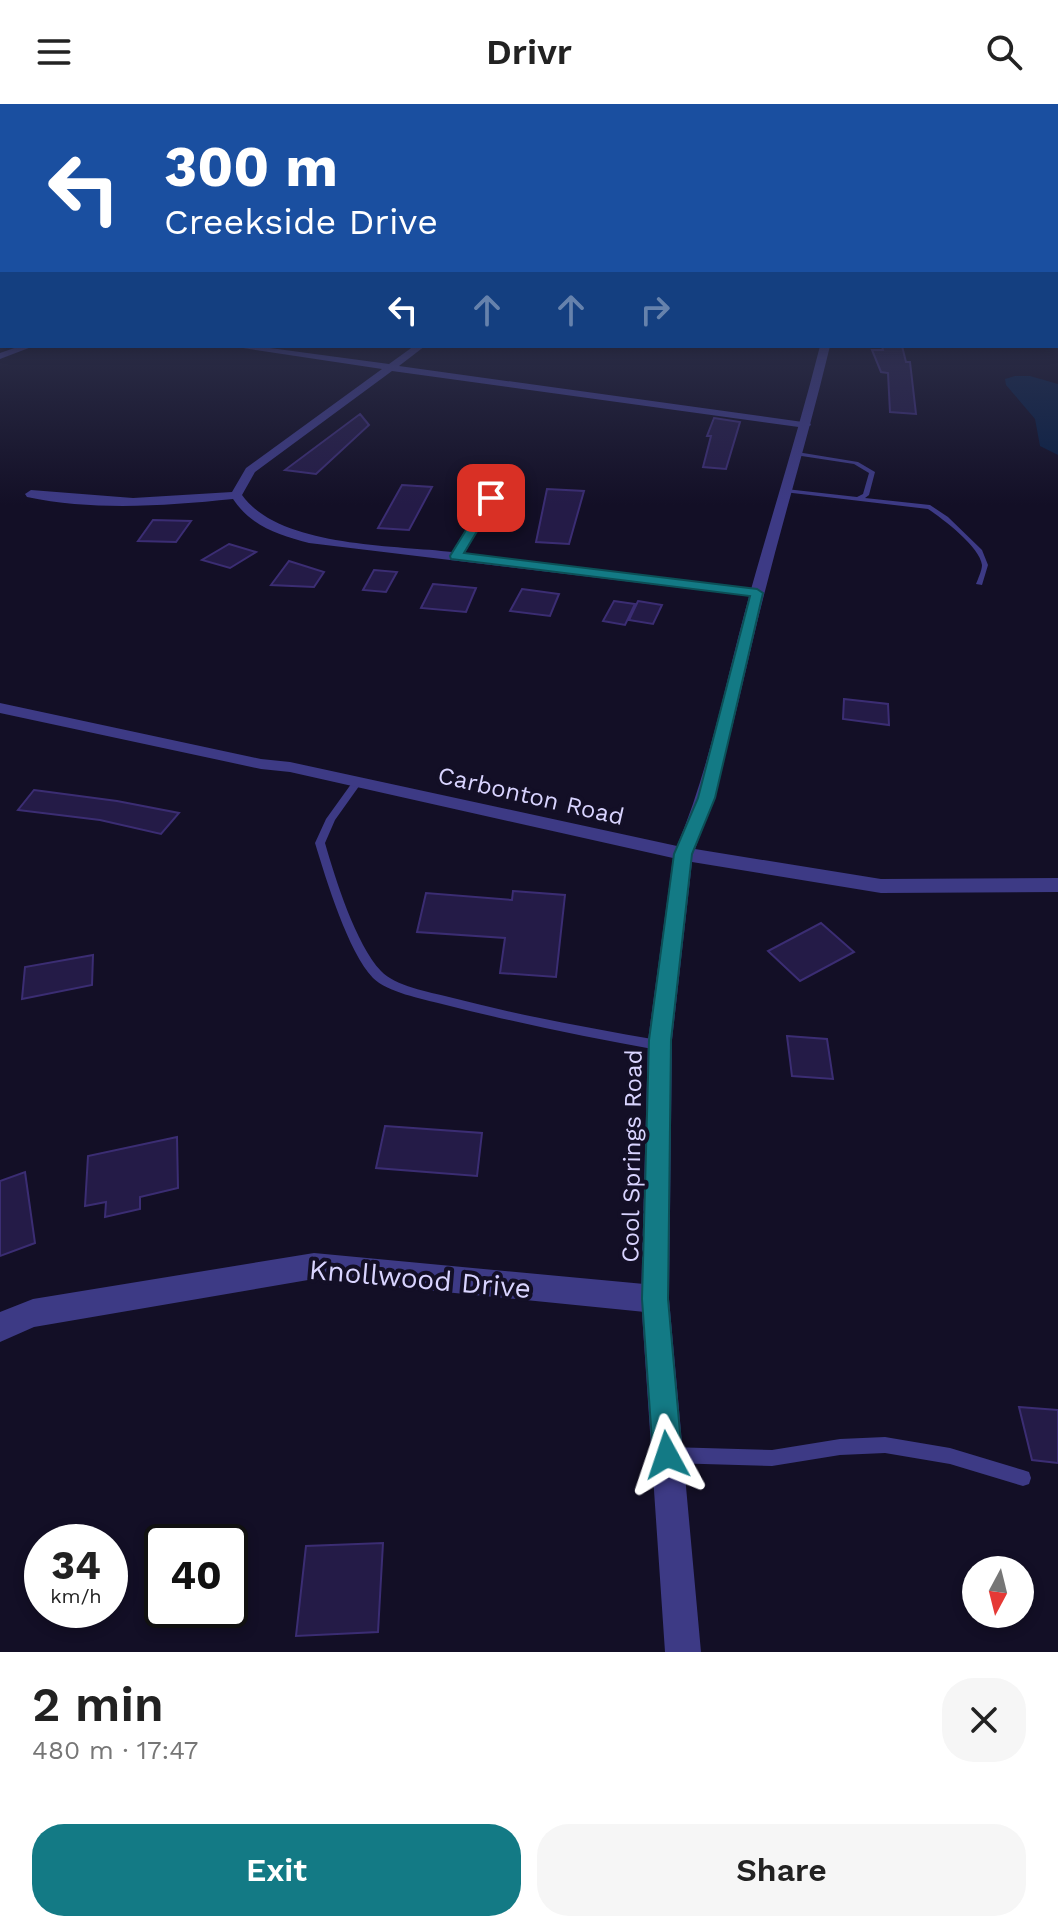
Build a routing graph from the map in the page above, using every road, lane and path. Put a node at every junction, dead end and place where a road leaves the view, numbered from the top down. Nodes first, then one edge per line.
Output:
1 (341, 360) edge
2 (400, 360) edge
3 (822, 360) edge
4 (391, 367) junction
5 (806, 425) junction
6 (797, 454) junction
7 (786, 491) junction
8 (31, 494) dead end
9 (236, 495) junction
10 (491, 498) dead end
11 (858, 499) junction
12 (456, 556) junction
13 (980, 584) dead end
14 (757, 593) junction
15 (0, 708) edge
16 (357, 782) junction
17 (683, 854) junction
18 (1058, 885) edge
19 (660, 1045) junction
20 (655, 1299) junction
21 (0, 1327) edge
22 (667, 1455) junction
23 (1023, 1478) dead end
24 (683, 1652) edge

1 - 4 street
2 - 4 street
3 - 5 street, Cool Springs Road
4 - 5 street
4 - 9 street
5 - 6 street, Cool Springs Road
6 - 7 street, Cool Springs Road
6 - 11 lane
7 - 11 lane
7 - 14 street, Cool Springs Road
8 - 9 street
9 - 12 street
10 - 12 street
11 - 13 lane
12 - 14 street
14 - 17 street, Cool Springs Road
15 - 16 street, Carbonton Road
16 - 17 street, Carbonton Road
16 - 19 lane
17 - 18 street, Carbonton Road
17 - 19 street, Cool Springs Road
19 - 20 street, Cool Springs Road
20 - 21 street, Knollwood Drive
20 - 22 street, Cool Springs Road
22 - 23 lane
22 - 24 street, Cool Springs Road

